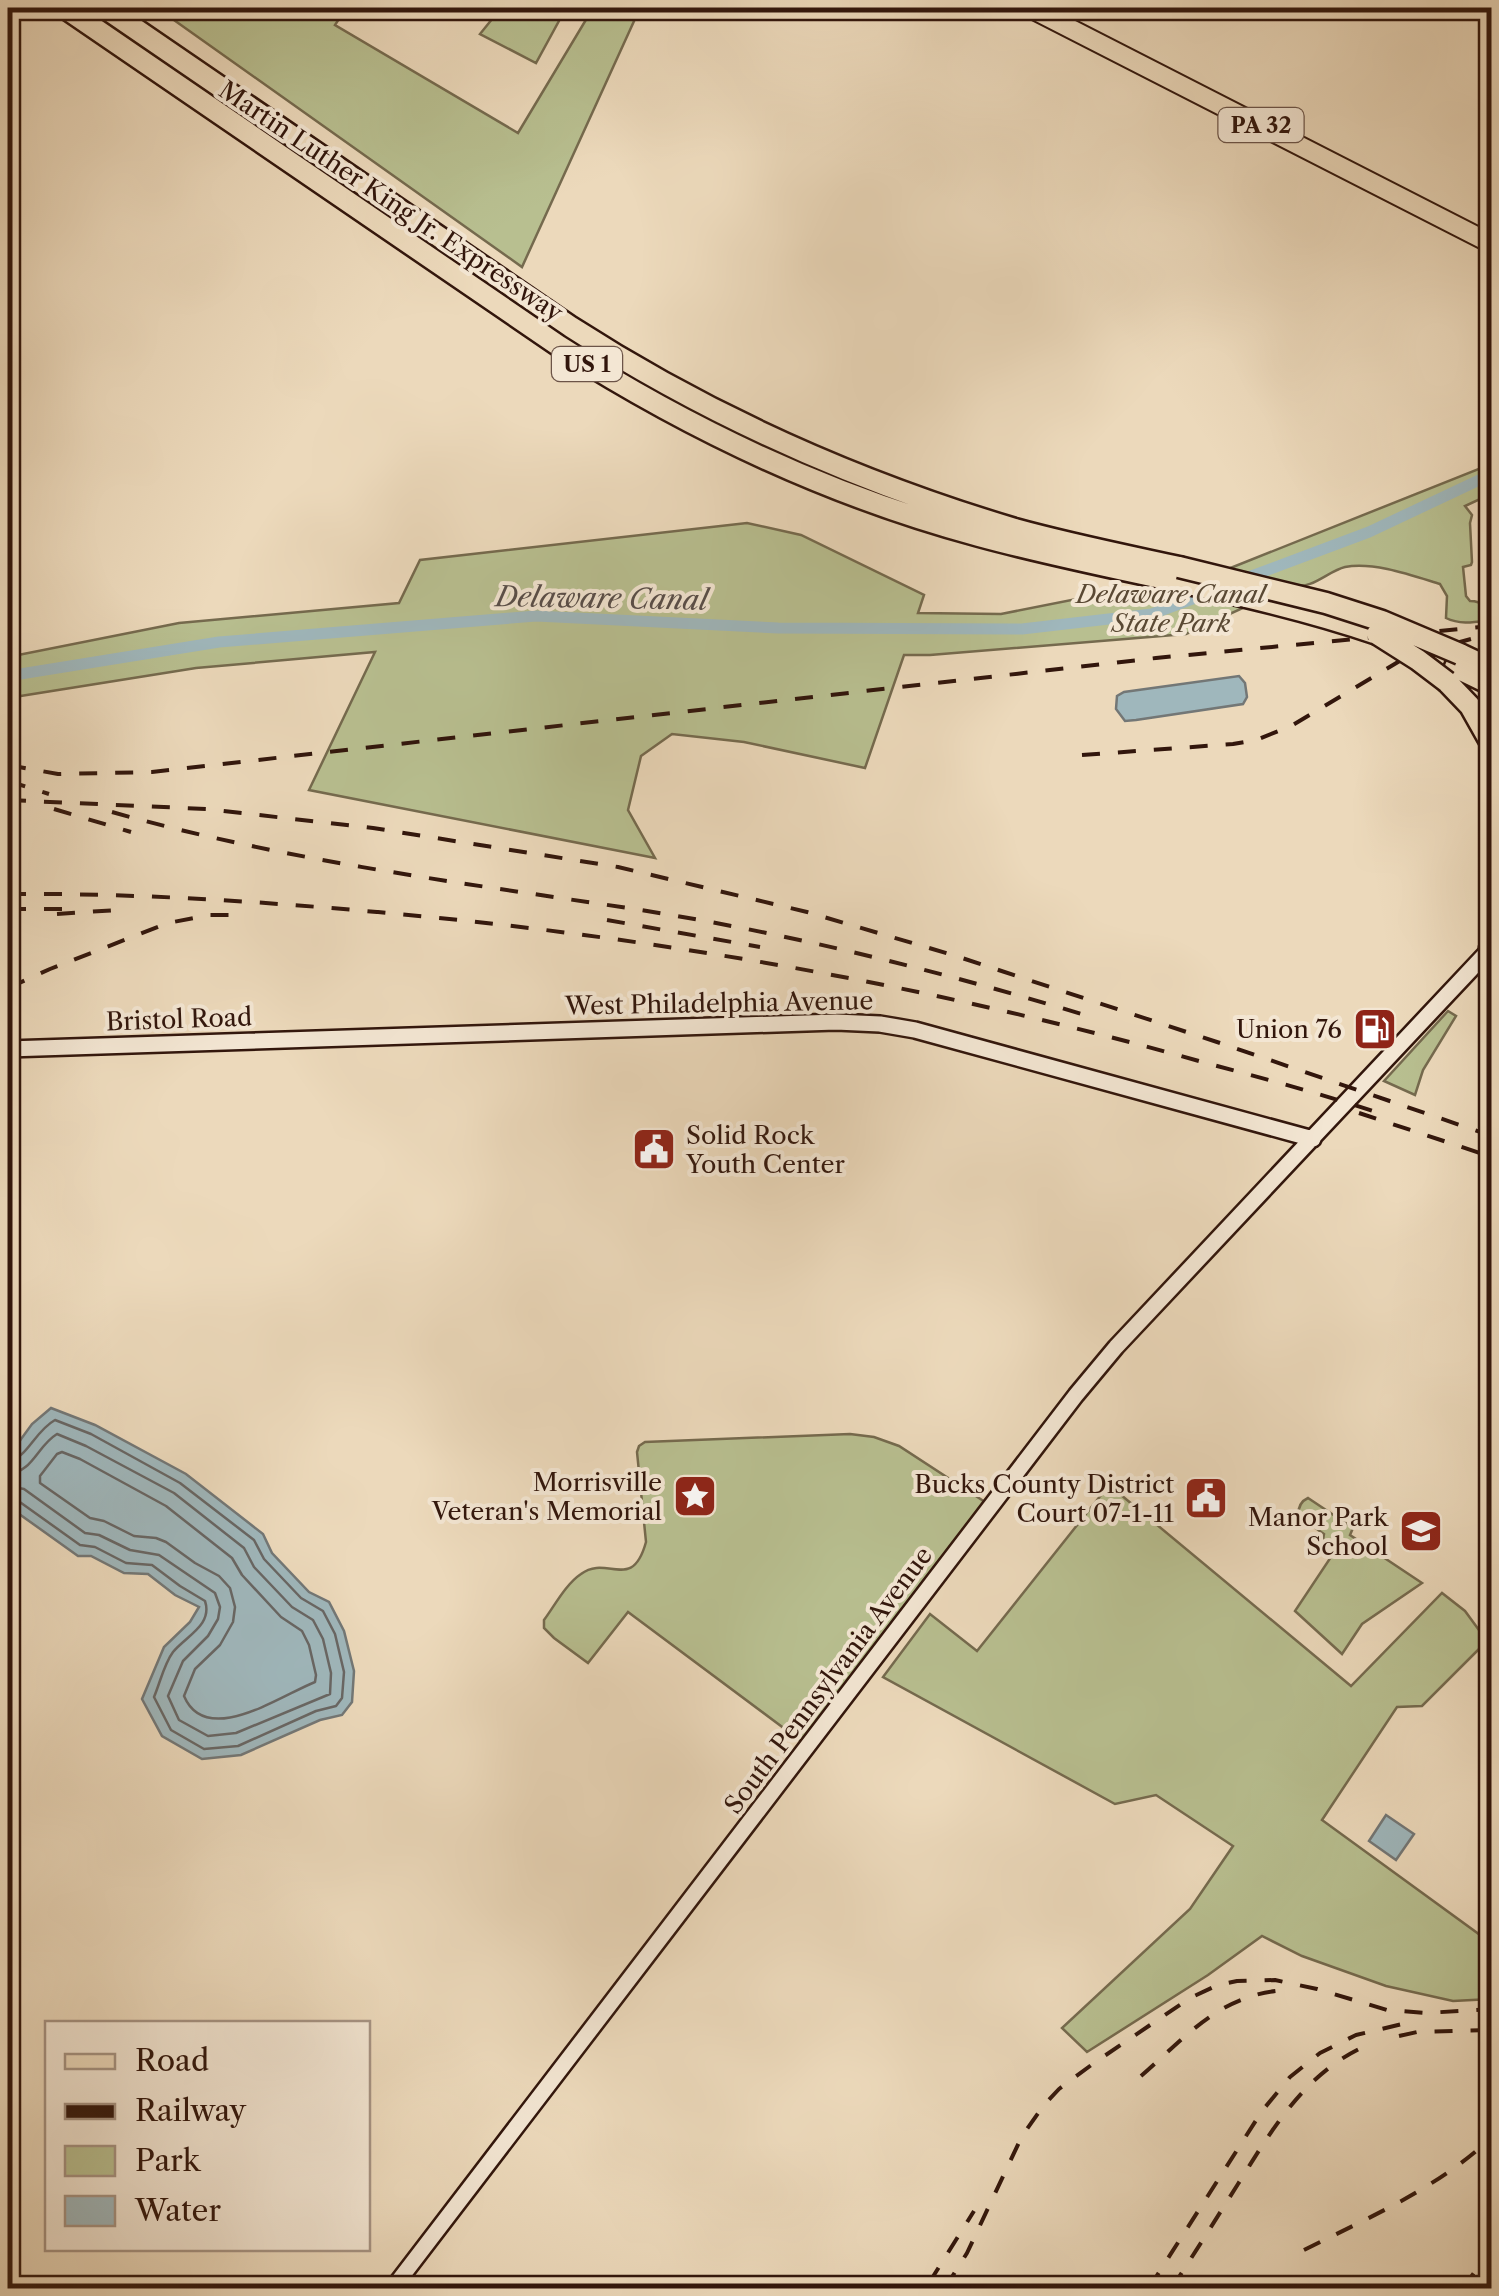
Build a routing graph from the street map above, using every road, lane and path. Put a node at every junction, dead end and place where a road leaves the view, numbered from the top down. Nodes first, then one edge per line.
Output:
1 (65, 8) edge
2 (104, 8) edge
3 (1030, 8) edge
4 (1492, 244) edge
5 (1177, 574) junction
6 (1454, 667) junction
7 (1489, 667) edge
8 (1492, 685) edge
9 (1492, 745) edge
10 (1491, 947) edge
11 (352, 1038) joint
12 (8, 1050) edge
13 (1312, 1138) junction
14 (393, 2288) edge

1 - 5 highway, Martin Luther King Jr. Expressway / US 1
2 - 5 highway, Martin Luther King Jr. Expressway / US 1
3 - 4 main road, PA 32
5 - 6 highway, Martin Luther King Jr. Expressway / US 1, bridge
5 - 6 highway, Martin Luther King Jr. Expressway / US 1, bridge
6 - 7 highway, Martin Luther King Jr. Expressway / US 1
6 - 8 highway, Martin Luther King Jr. Expressway / US 1
6 - 9 highway
10 - 13 main road, South Pennsylvania Avenue
11 - 12 main road, Bristol Road
11 - 13 main road, West Philadelphia Avenue
13 - 14 main road, South Pennsylvania Avenue

